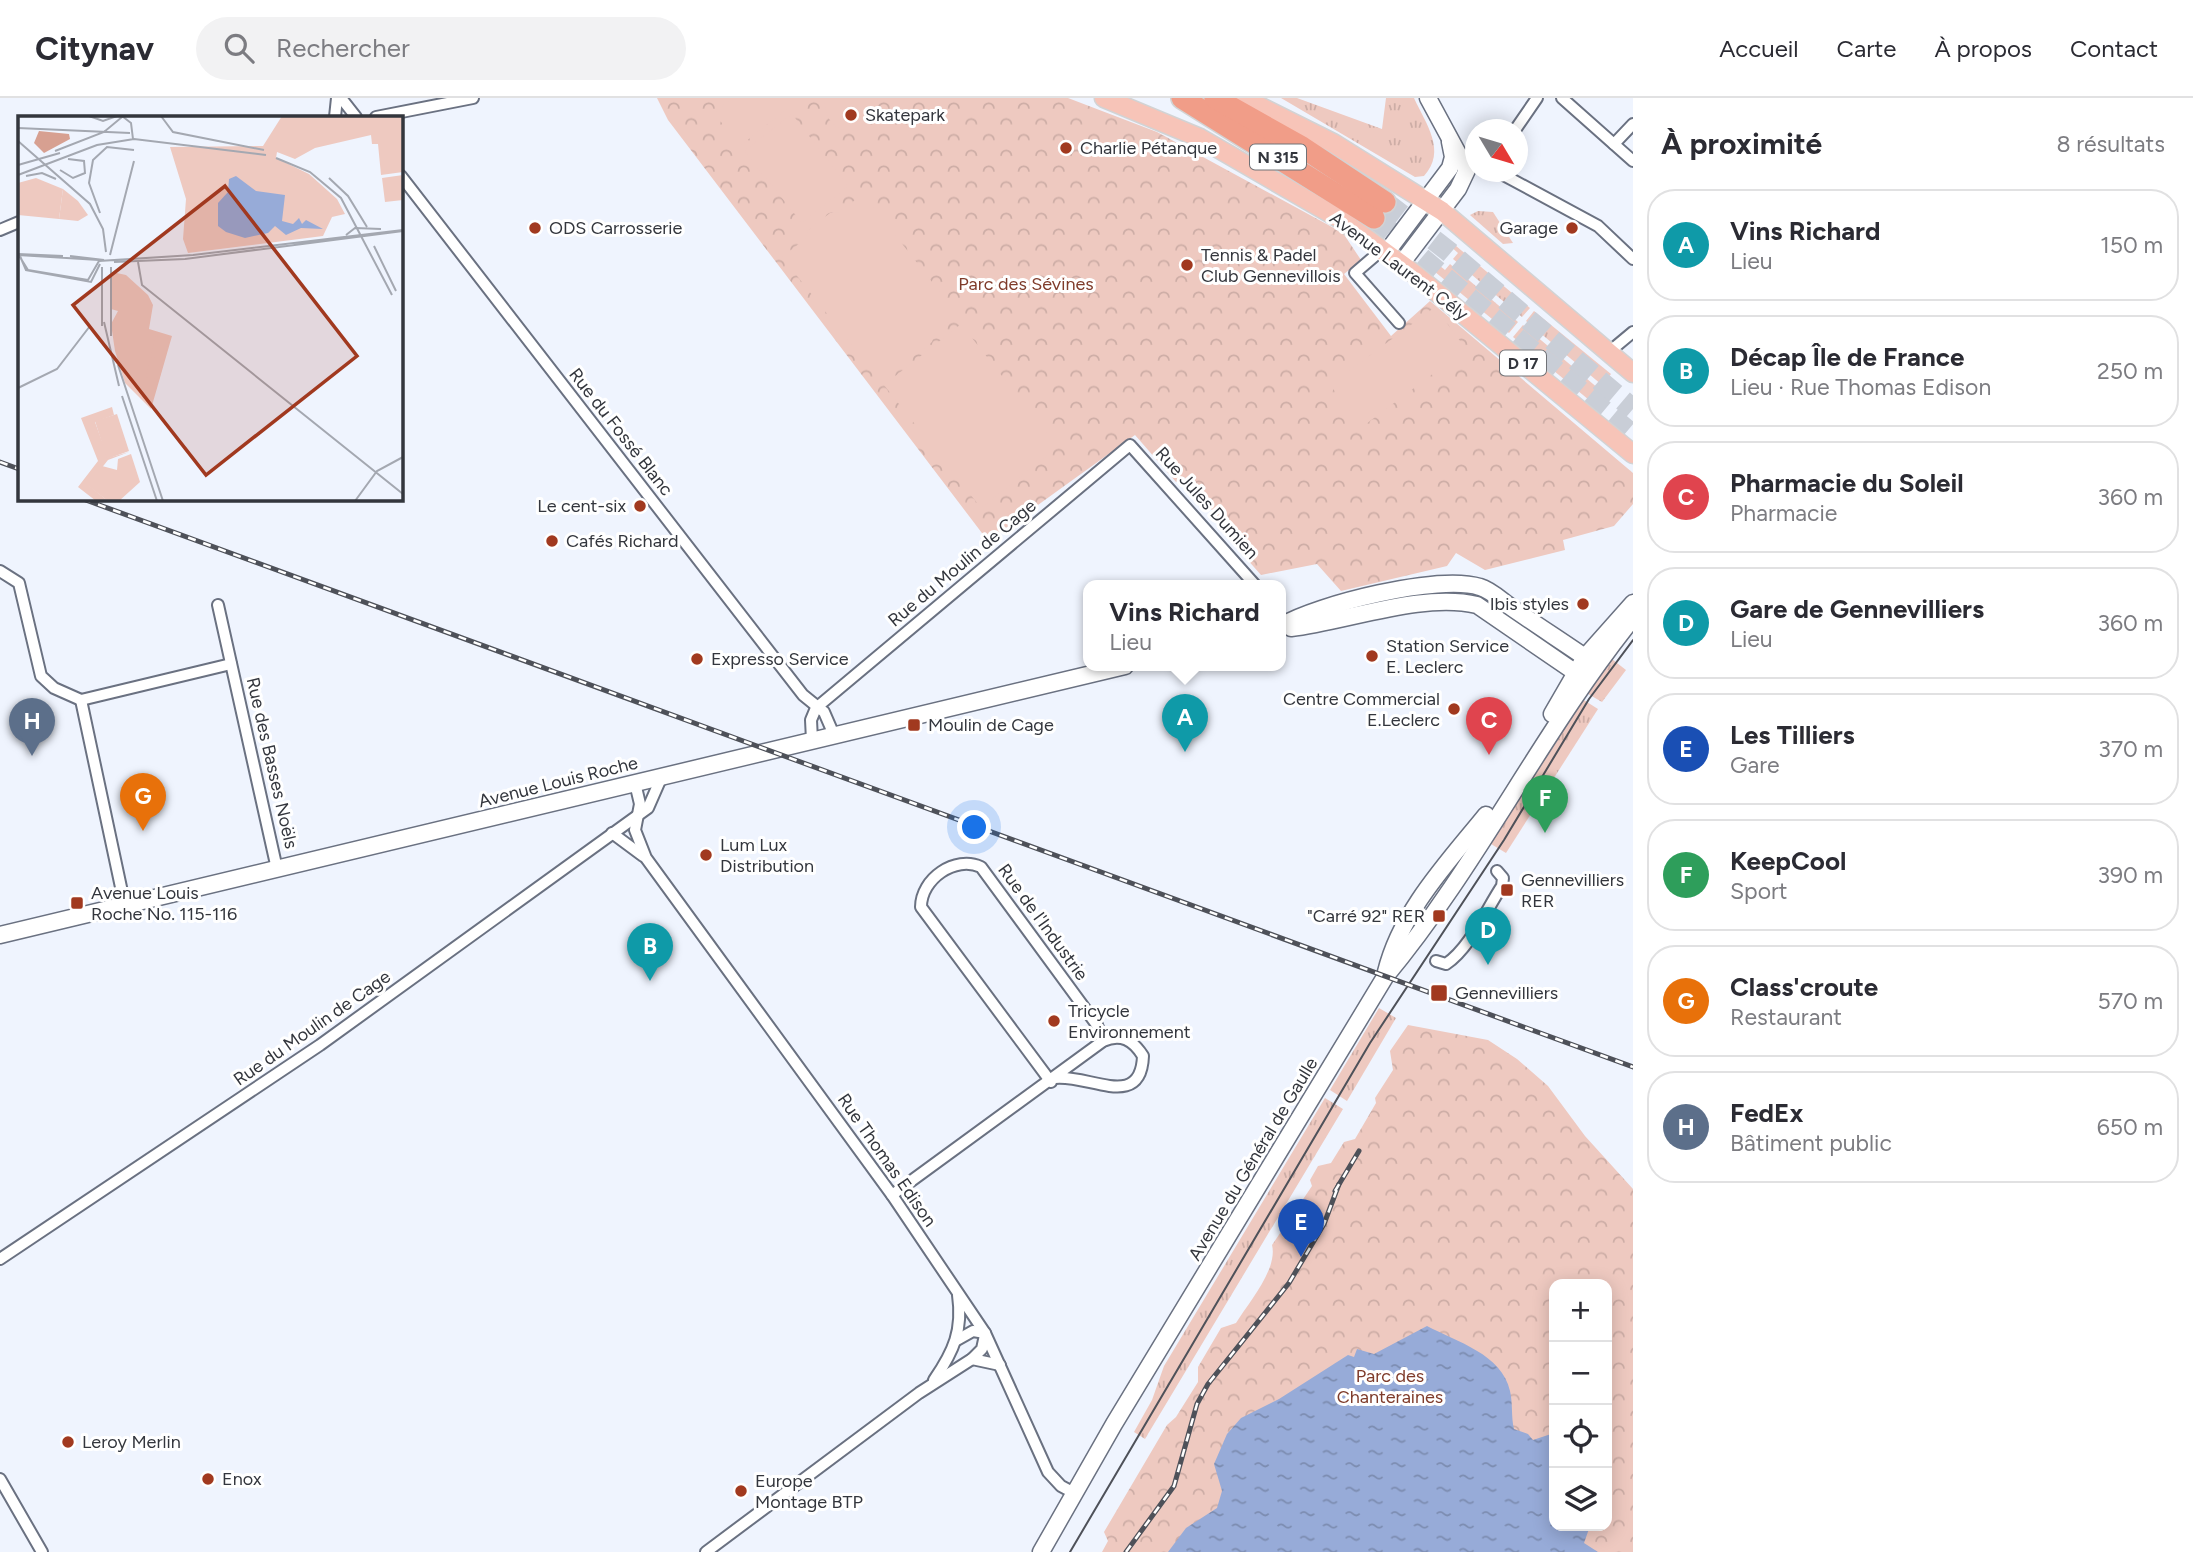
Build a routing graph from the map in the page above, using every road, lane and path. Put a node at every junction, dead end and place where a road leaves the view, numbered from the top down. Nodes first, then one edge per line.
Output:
1 (339, 98) edge
2 (473, 98) edge
3 (1104, 98) edge
4 (1182, 98) edge
5 (1214, 98) edge
6 (1243, 98) edge
7 (1428, 98) edge
8 (1537, 98) edge
9 (1562, 98) edge
10 (335, 116) edge
11 (355, 116) edge
12 (381, 116) edge
13 (1523, 119) edge
14 (1633, 124) edge
15 (1450, 139) junction
16 (1614, 144) junction
17 (1453, 157) junction
18 (1465, 160) edge
19 (1633, 161) edge
20 (1465, 168) edge
21 (402, 177) edge
22 (1465, 178) edge
23 (1517, 182) edge
24 (1426, 201) junction
25 (1442, 211) junction
26 (18, 222) edge
27 (0, 230) edge
28 (1386, 253) junction
29 (1633, 259) edge
30 (1401, 264) junction
31 (1399, 323) dead end
32 (1633, 332) edge
33 (1609, 352) junction
34 (1633, 373) edge
35 (1130, 445) joint
36 (1633, 454) edge
37 (0, 571) edge
38 (1251, 580) edge
39 (1633, 603) edge
40 (218, 605) dead end
41 (1633, 618) edge
42 (1286, 621) edge
43 (1286, 622) edge
44 (1590, 661) junction
45 (231, 664) junction
46 (1104, 671) edge
47 (1580, 676) junction
48 (81, 700) junction
49 (816, 708) junction
50 (834, 736) junction
51 (812, 740) junction
52 (662, 776) junction
53 (635, 783) junction
54 (637, 815) junction
55 (612, 833) junction
56 (646, 858) junction
57 (277, 869) junction
58 (1497, 871) dead end
59 (124, 906) junction
60 (0, 935) edge
61 (1436, 961) dead end
62 (1103, 1041) junction
63 (1053, 1080) junction
64 (892, 1195) junction
65 (0, 1259) edge
66 (957, 1291) junction
67 (985, 1333) junction
68 (957, 1340) junction
69 (972, 1359) junction
70 (1000, 1365) junction
71 (930, 1385) junction
72 (0, 1479) edge
73 (1076, 1494) junction
74 (42, 1552) edge
75 (706, 1552) edge
76 (1041, 1552) edge

1 - 10 street
1 - 11 street
2 - 12 street
3 - 28 main road, Avenue Laurent Cély / D 17
4 - 5 highway, N 315
6 - 24 main road
7 - 15 main road
8 - 13 street
9 - 16 street
14 - 16 street
15 - 17 main road
15 - 18 main road
16 - 19 street
17 - 20 main road
17 - 24 main road
21 - 49 street, Rue du Fossé Blanc
22 - 25 main road
23 - 29 street
24 - 25 main road
24 - 28 main road
25 - 30 main road
25 - 33 main road
26 - 27 street
28 - 30 main road, Avenue Laurent Cély / D 17
28 - 31 street
30 - 36 main road, Avenue Laurent Cély / D 17
32 - 33 street
33 - 34 main road
35 - 38 street, Rue Jules Dumien
35 - 49 street, Rue du Moulin de Cage
37 - 48 street
39 - 44 main road, Avenue du Général de Gaulle
40 - 45 street, Rue des Basses Noëls
41 - 44 main road, Avenue du Général de Gaulle
42 - 44 main road
43 - 47 main road
44 - 47 main road, Avenue du Général de Gaulle
45 - 48 street, Rue des Basses Noëls
45 - 57 street, Rue des Basses Noëls
46 - 50 main road, Avenue Louis Roche
47 - 73 main road, Avenue du Général de Gaulle
48 - 59 street
49 - 50 street, Rue du Fossé Blanc
49 - 51 street
50 - 51 main road, Avenue Louis Roche
51 - 52 main road, Avenue Louis Roche
52 - 53 main road, Avenue Louis Roche
52 - 54 street, Rue du Moulin de Cage
53 - 54 street
53 - 57 main road, Avenue Louis Roche
54 - 55 street, Rue du Moulin de Cage
54 - 56 street, Rue Thomas Edison
55 - 56 street, Rue Thomas Edison
55 - 65 street, Rue du Moulin de Cage
56 - 64 street, Rue Thomas Edison
57 - 59 main road, Avenue Louis Roche
58 - 61 street
59 - 60 main road, Avenue Louis Roche
62 - 63 street
62 - 63 street
62 - 63 street, Rue de l'Industrie
63 - 64 street
64 - 66 street, Rue Thomas Edison
66 - 67 street, Rue Thomas Edison
66 - 68 street
67 - 68 street
67 - 69 street
67 - 70 street, Rue Thomas Edison
68 - 71 street
69 - 70 street
69 - 71 street
70 - 73 street, Rue Thomas Edison
71 - 75 street
72 - 74 street
73 - 76 main road, Avenue du Général de Gaulle

